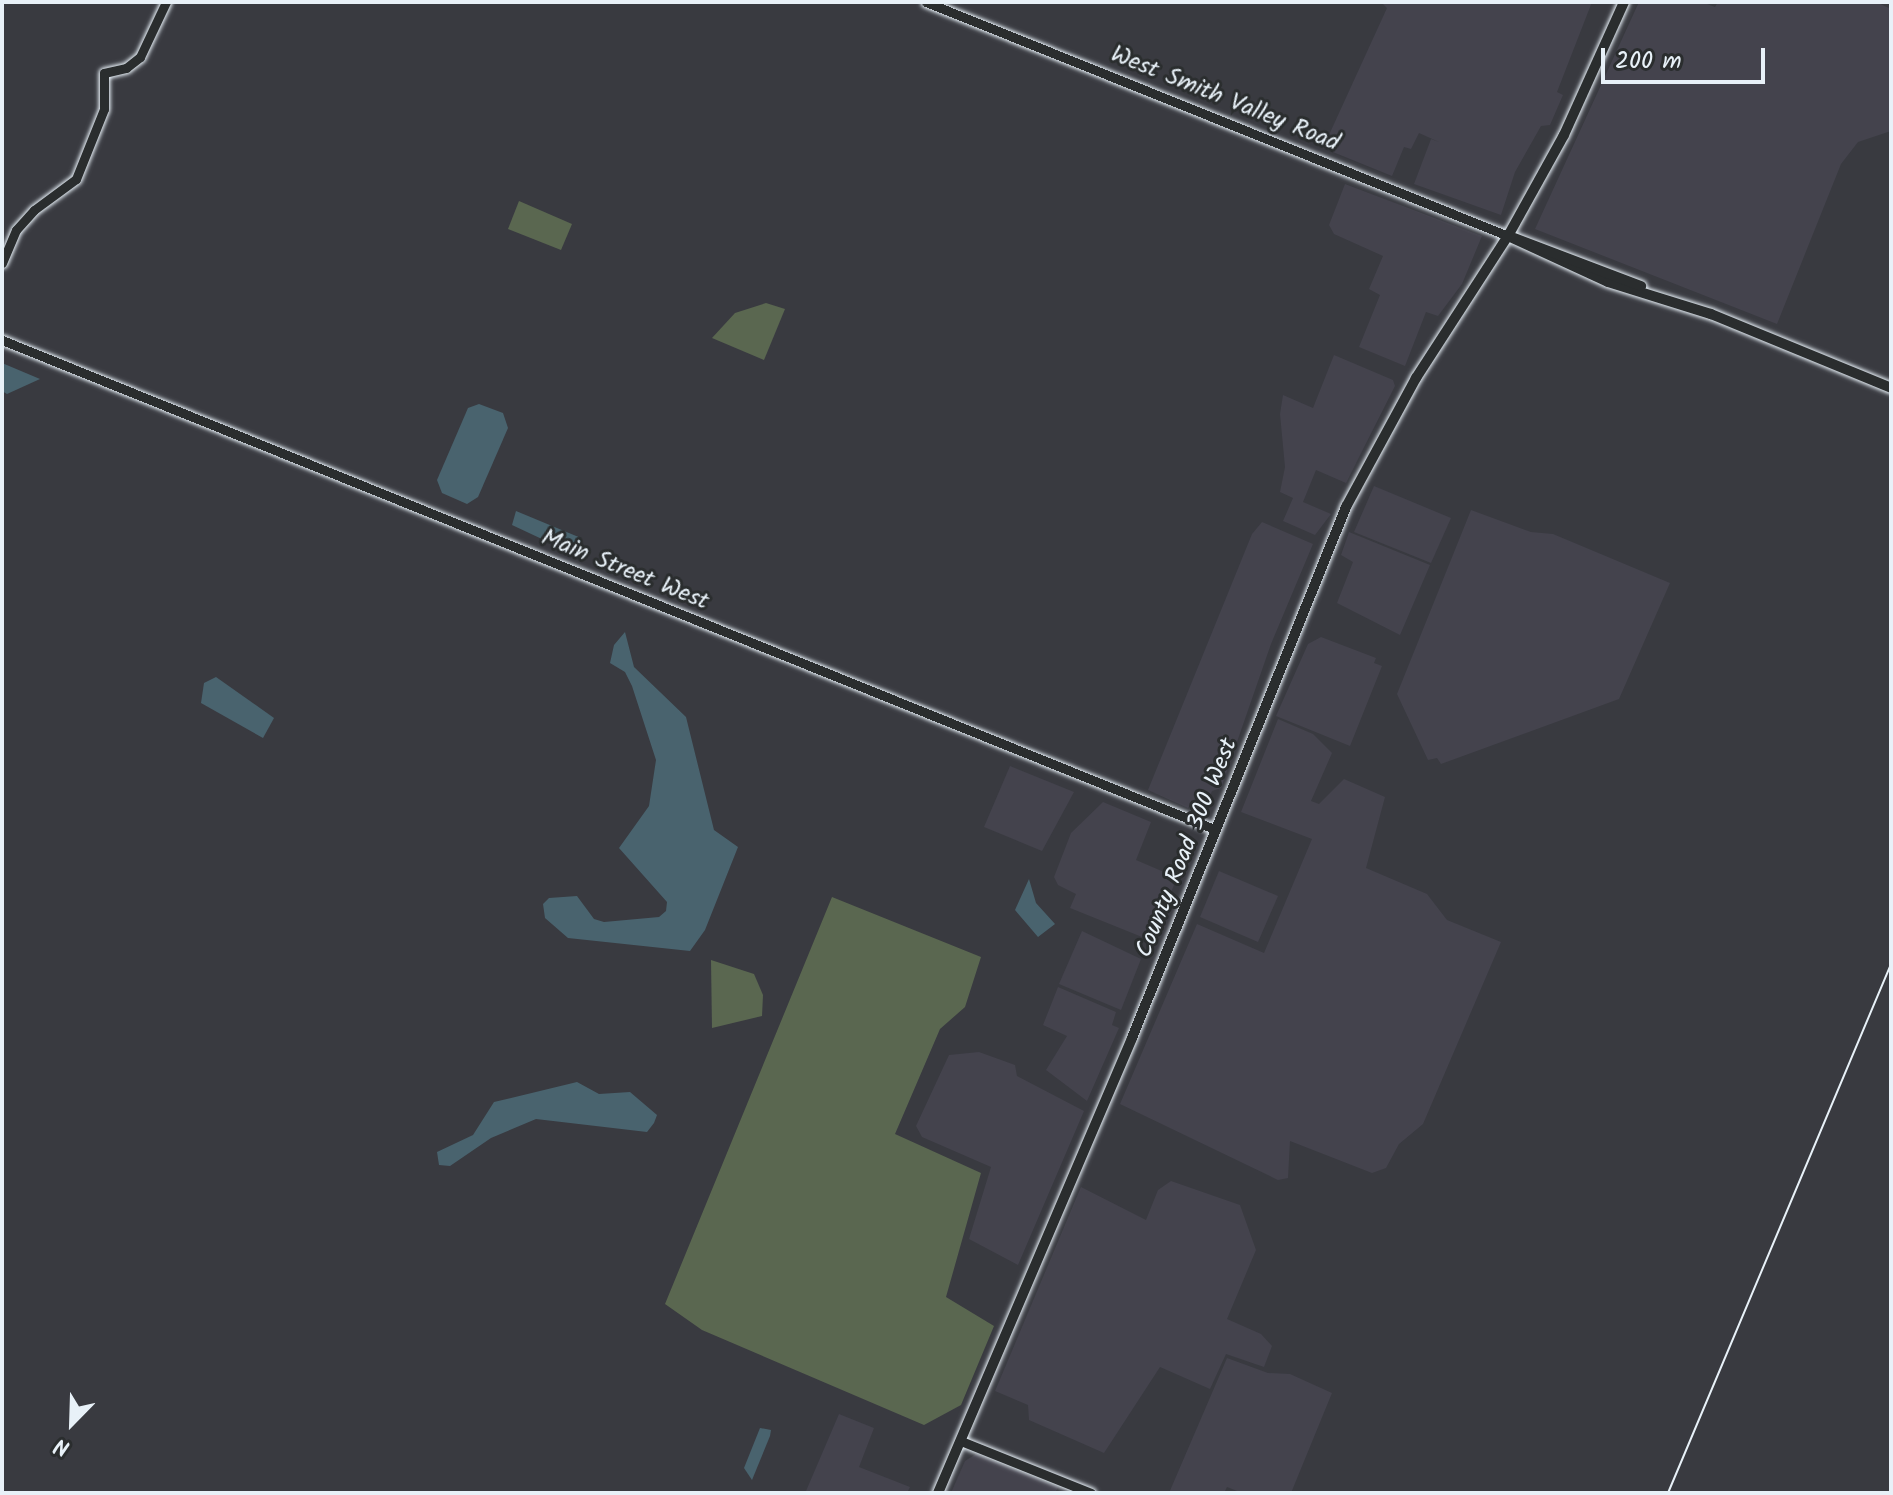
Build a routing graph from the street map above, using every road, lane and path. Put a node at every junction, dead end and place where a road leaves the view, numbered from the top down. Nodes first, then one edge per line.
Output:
1 (166, 2) edge
2 (926, 2) edge
3 (1624, 2) edge
4 (1508, 236) junction
5 (2, 263) edge
6 (2, 342) edge
7 (1891, 388) edge
8 (1214, 829) junction
9 (961, 1441) junction
10 (938, 1493) edge
11 (1091, 1493) edge

1 - 5 main road
2 - 4 main road, West Smith Valley Road
3 - 4 main road, County Road 300 West
4 - 7 main road, West Smith Valley Road
4 - 8 main road, County Road 300 West
6 - 8 main road, Main Street West
8 - 9 main road, County Road 300 West
9 - 10 main road, County Road 300 West
9 - 11 main road

